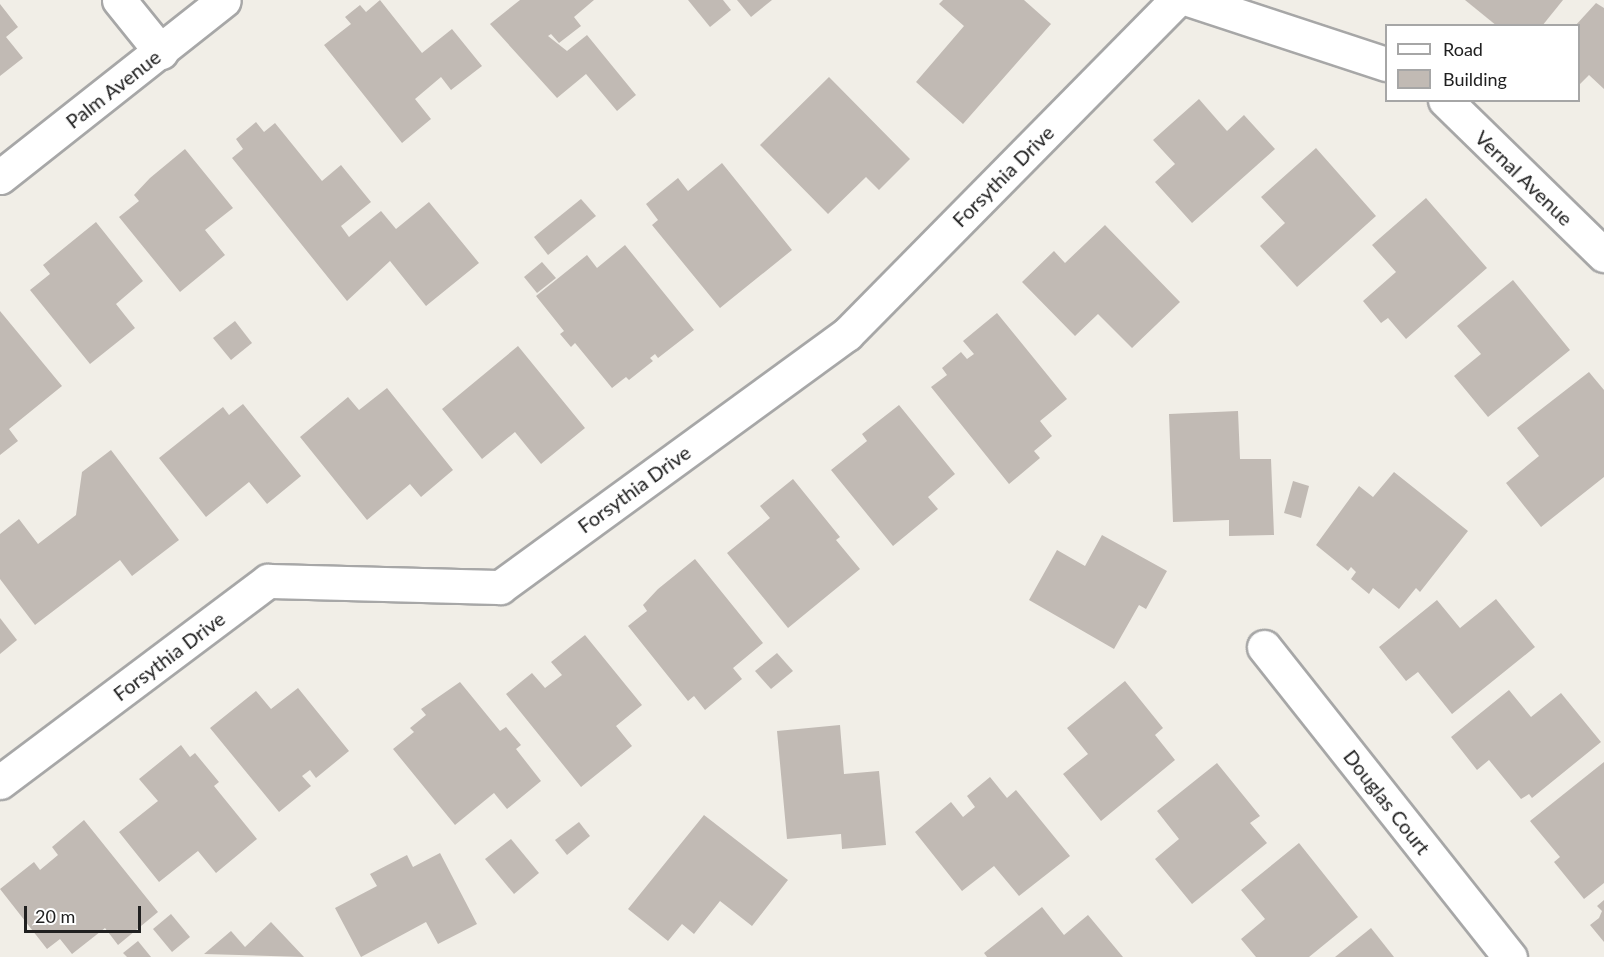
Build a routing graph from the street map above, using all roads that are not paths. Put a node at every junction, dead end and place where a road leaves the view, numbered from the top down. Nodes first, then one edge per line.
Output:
1 (119, 0) edge
2 (224, 0) edge
3 (1176, 0) edge
4 (1191, 0) edge
5 (161, 52) junction
6 (1385, 64) edge
7 (1447, 102) edge
8 (0, 177) edge
9 (1604, 255) edge
10 (1264, 647) dead end
11 (0, 782) edge
12 (1510, 957) edge

1 - 5 street
2 - 5 street, Palm Avenue
3 - 11 street, Forsythia Drive
4 - 6 street
5 - 8 street, Palm Avenue
7 - 9 street, Vernal Avenue
10 - 12 street, Douglas Court

